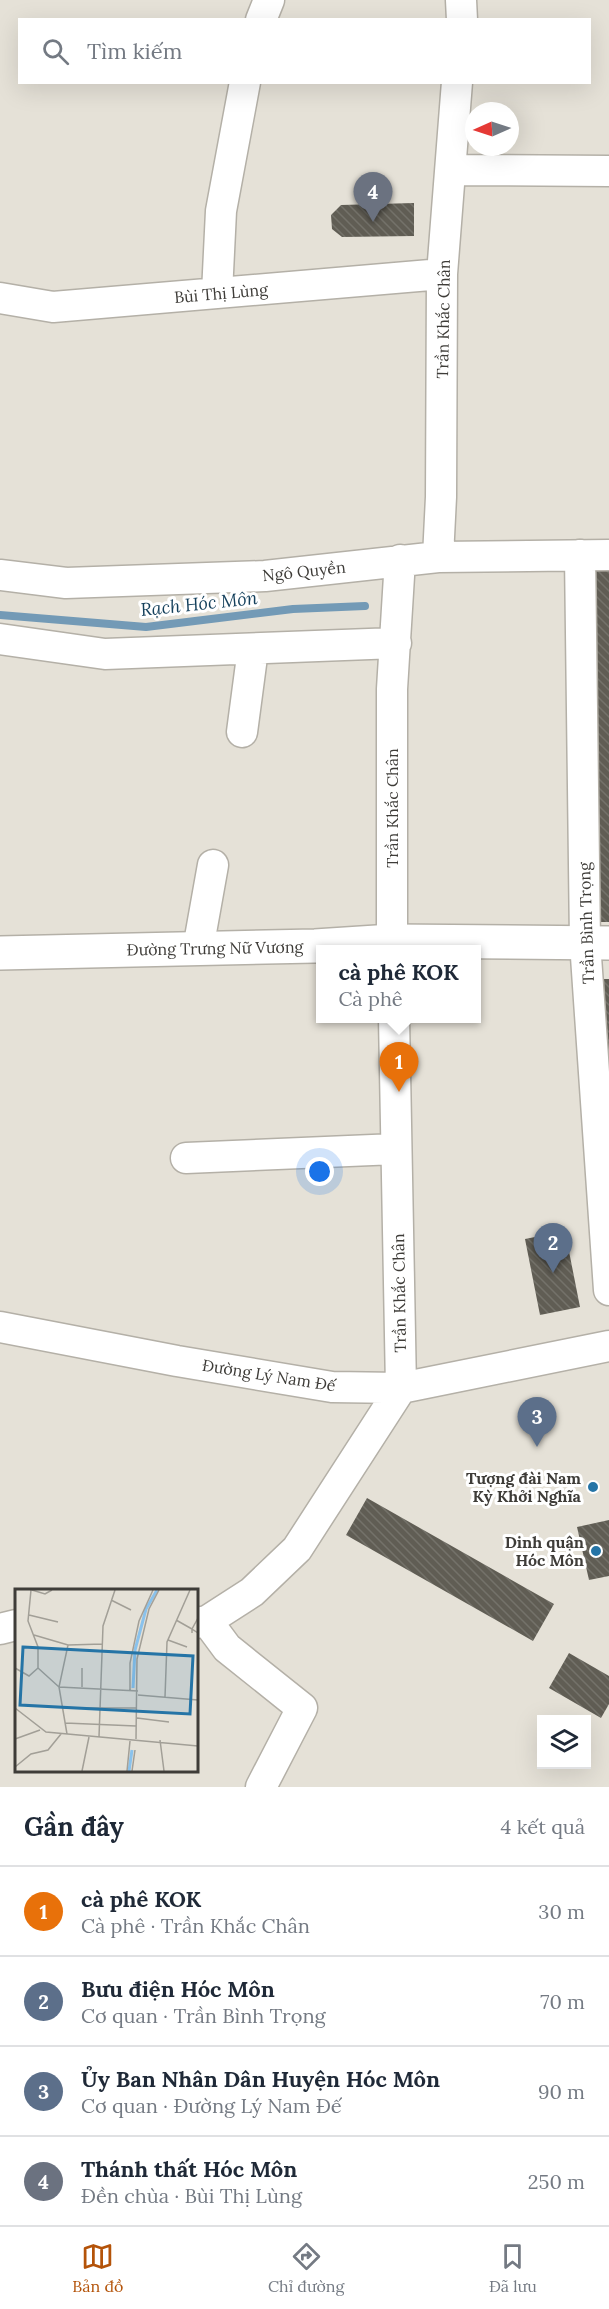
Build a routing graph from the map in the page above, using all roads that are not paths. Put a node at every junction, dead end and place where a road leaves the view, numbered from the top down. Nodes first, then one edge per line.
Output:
1 (268, 0) edge
2 (461, 0) edge
3 (262, 18) edge
4 (462, 18) edge
5 (245, 84) edge
6 (457, 84) edge
7 (451, 170) junction
8 (609, 171) edge
9 (442, 274) junction
10 (217, 293) junction
11 (0, 298) edge
12 (580, 555) junction
13 (609, 555) edge
14 (438, 557) junction
15 (400, 560) junction
16 (0, 575) edge
17 (0, 639) edge
18 (396, 643) junction
19 (252, 649) junction
20 (242, 732) dead end
21 (213, 865) dead end
22 (597, 943) edge
23 (392, 945) edge
24 (316, 946) edge
25 (198, 949) junction
26 (0, 953) edge
27 (394, 1023) edge
28 (396, 1149) junction
29 (186, 1158) dead end
30 (609, 1290) edge
31 (0, 1327) edge
32 (609, 1346) edge
33 (401, 1388) junction
34 (202, 1622) edge
35 (15, 1625) edge
36 (0, 1629) edge
37 (261, 1787) edge

1 - 3 street
2 - 4 street
5 - 10 street
6 - 7 street, Trần Khắc Chân
7 - 8 street
7 - 9 street, Trần Khắc Chân
9 - 10 street, Bùi Thị Lùng
9 - 14 street, Trần Khắc Chân
10 - 11 street, Bùi Thị Lùng
12 - 13 street, Ngô Quyền
12 - 14 street, Ngô Quyền
12 - 22 street, Trần Bình Trọng
14 - 15 street, Ngô Quyền
15 - 16 street, Ngô Quyền
15 - 18 street, Trần Khắc Chân
17 - 19 street
18 - 19 street
18 - 23 street, Trần Khắc Chân
19 - 20 street
21 - 25 street
22 - 23 main road, Đường Trưng Nữ Vương
22 - 30 street, Trần Bình Trọng
24 - 25 main road, Đường Trưng Nữ Vương
25 - 26 main road, Đường Trưng Nữ Vương
27 - 28 street, Trần Khắc Chân
28 - 29 street
28 - 33 street, Trần Khắc Chân
31 - 33 street, Đường Lý Nam Đế
32 - 33 street, Đường Lý Nam Đế
33 - 34 street
34 - 37 street
35 - 36 street

